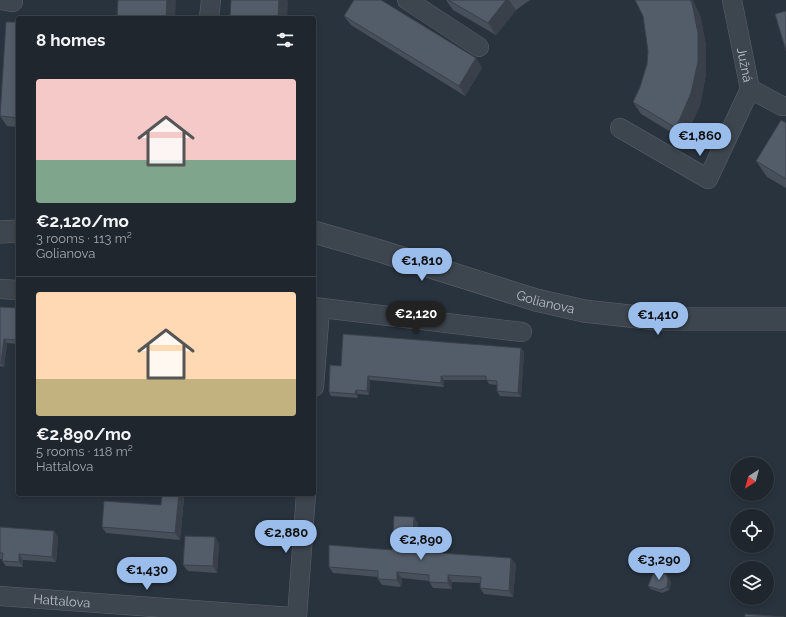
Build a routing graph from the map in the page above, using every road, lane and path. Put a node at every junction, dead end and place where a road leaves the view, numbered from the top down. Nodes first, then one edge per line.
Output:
1 (211, 0) edge
2 (407, 0) edge
3 (732, 0) edge
4 (209, 16) edge
5 (479, 47) dead end
6 (750, 89) junction
7 (786, 106) edge
8 (620, 128) dead end
9 (16, 231) edge
10 (0, 232) edge
11 (316, 233) edge
12 (0, 289) edge
13 (16, 290) edge
14 (317, 308) edge
15 (786, 319) edge
16 (522, 332) dead end
17 (316, 334) edge
18 (306, 496) edge
19 (0, 596) edge
20 (292, 617) edge
21 (297, 617) edge

1 - 4 street
2 - 5 street
3 - 6 street, Južná
6 - 7 street, Južná
6 - 8 street
9 - 10 street
11 - 15 street, Golianova
12 - 13 street
14 - 16 street
14 - 17 street
18 - 21 street
19 - 20 street, Hattalova

